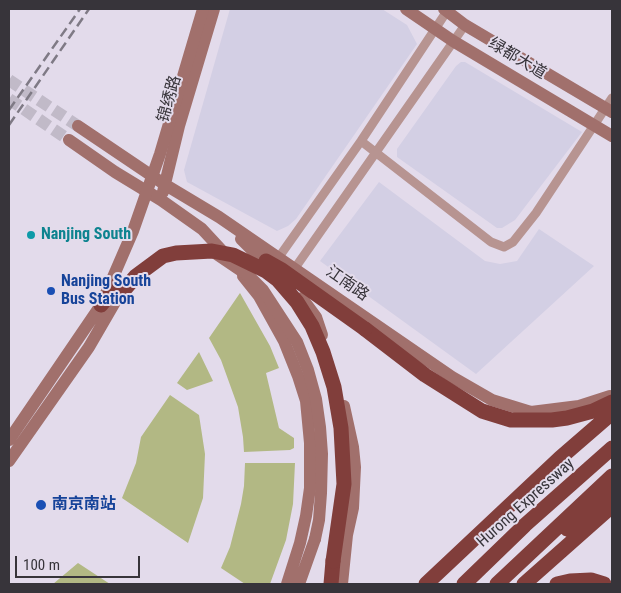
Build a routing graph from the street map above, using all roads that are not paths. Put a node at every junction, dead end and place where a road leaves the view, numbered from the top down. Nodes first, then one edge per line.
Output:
1 (204, 9) edge
2 (214, 9) edge
3 (406, 9) edge
4 (454, 14) edge
5 (436, 30) junction
6 (453, 41) junction
7 (610, 106) edge
8 (595, 125) junction
9 (78, 126) tunnel mouth
10 (612, 136) edge
11 (69, 140) tunnel mouth
12 (361, 142) junction
13 (377, 153) junction
14 (164, 184) junction
15 (161, 200) junction
16 (219, 217) junction
17 (163, 249) junction
18 (206, 251) junction
19 (279, 257) junction
20 (296, 268) junction
21 (128, 274) junction
22 (118, 297) junction
23 (102, 305) junction
24 (612, 395) edge
25 (612, 402) edge
26 (612, 413) edge
27 (9, 440) edge
28 (612, 448) edge
29 (9, 461) edge
30 (612, 476) edge
31 (612, 494) edge
32 (612, 506) edge
33 (513, 569) junction
34 (287, 584) edge
35 (299, 584) edge
36 (331, 584) edge
37 (342, 584) edge
38 (426, 584) edge
39 (464, 584) edge
40 (497, 584) edge
41 (524, 584) edge
42 (557, 584) edge
43 (604, 584) edge

1 - 23 street, bridge
2 - 14 street, 锦绣路
3 - 5 street, 绿都大道
4 - 5 street
4 - 6 street
4 - 7 street, 绿都大道
5 - 6 street, 绿都大道
5 - 12 street
6 - 8 street, 绿都大道
6 - 13 street
7 - 8 street
8 - 10 street, 绿都大道
8 - 13 street
9 - 14 street, 江南路
11 - 15 street
12 - 13 street
12 - 19 street
13 - 20 street
14 - 15 street, 锦绣路
14 - 16 street, 江南路
15 - 34 street
16 - 19 street, 江南路
16 - 37 street
17 - 18 highway, bridge
17 - 21 highway
17 - 25 highway, bridge
18 - 22 highway, bridge
18 - 35 street, bridge
18 - 36 highway, bridge
19 - 20 street, 江南路
20 - 24 street, 江南路
21 - 22 highway, bridge
21 - 23 highway, bridge
22 - 29 street, bridge
23 - 27 street, bridge
26 - 38 highway
28 - 39 highway, Hurong Expressway
30 - 33 highway
31 - 33 highway
32 - 41 highway
33 - 40 highway
42 - 43 highway

